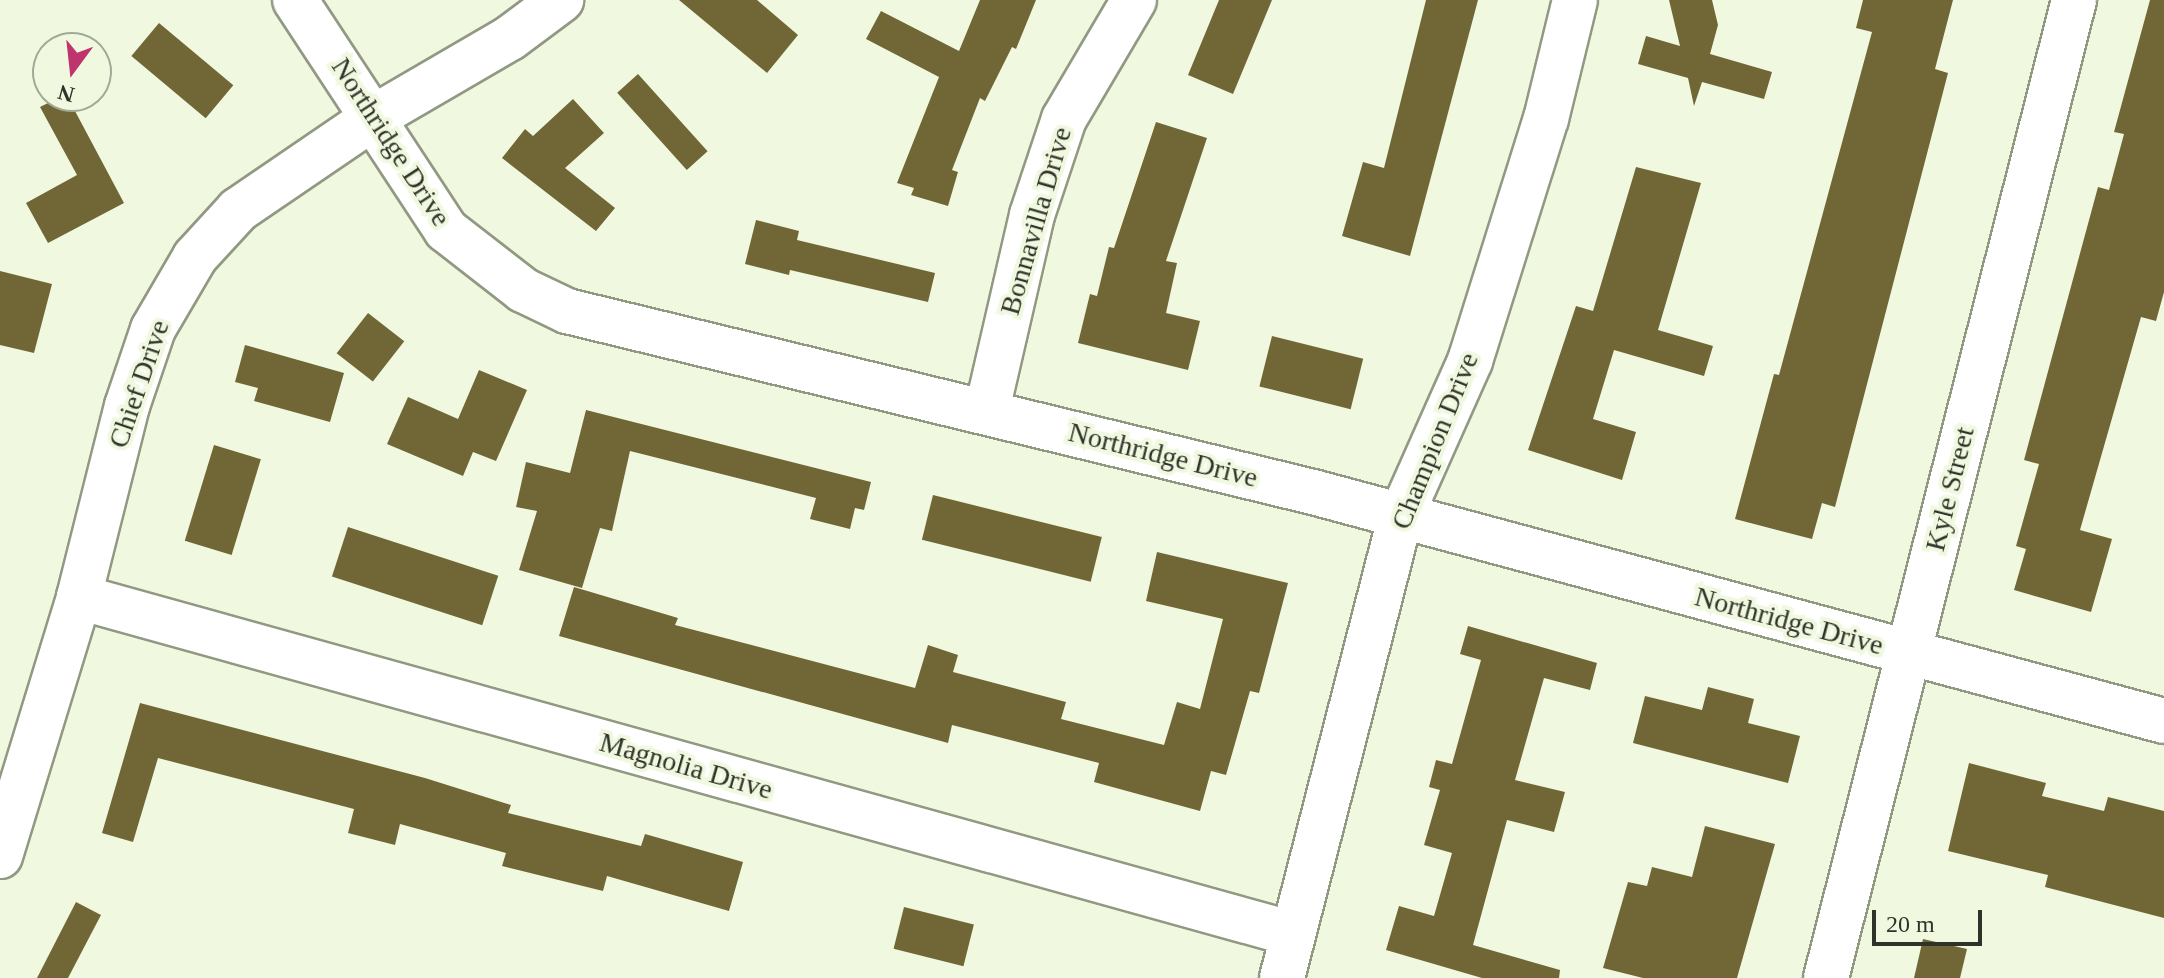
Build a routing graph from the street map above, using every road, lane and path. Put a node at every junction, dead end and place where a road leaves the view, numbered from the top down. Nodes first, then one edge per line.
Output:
1 (295, 0) edge
2 (561, 0) edge
3 (1134, 0) edge
4 (1575, 0) edge
5 (2074, 0) edge
6 (376, 116) junction
7 (987, 410) junction
8 (1401, 516) junction
9 (79, 597) junction
10 (1910, 654) junction
11 (2164, 721) edge
12 (0, 856) edge
13 (1293, 934) junction
14 (1282, 978) edge
15 (1826, 978) edge

1 - 6 street, Northridge Drive
2 - 6 street, Chief Drive
3 - 7 street, Bonnavilla Drive
4 - 8 street, Champion Drive
5 - 10 street, Kyle Street
6 - 7 street, Northridge Drive
6 - 9 street, Chief Drive
7 - 8 street, Northridge Drive
8 - 10 street, Northridge Drive
8 - 13 street, Champion Drive
9 - 12 street, Chief Drive
9 - 13 street, Magnolia Drive
10 - 11 street, Northridge Drive
10 - 15 street, Kyle Street
13 - 14 street, Champion Drive

